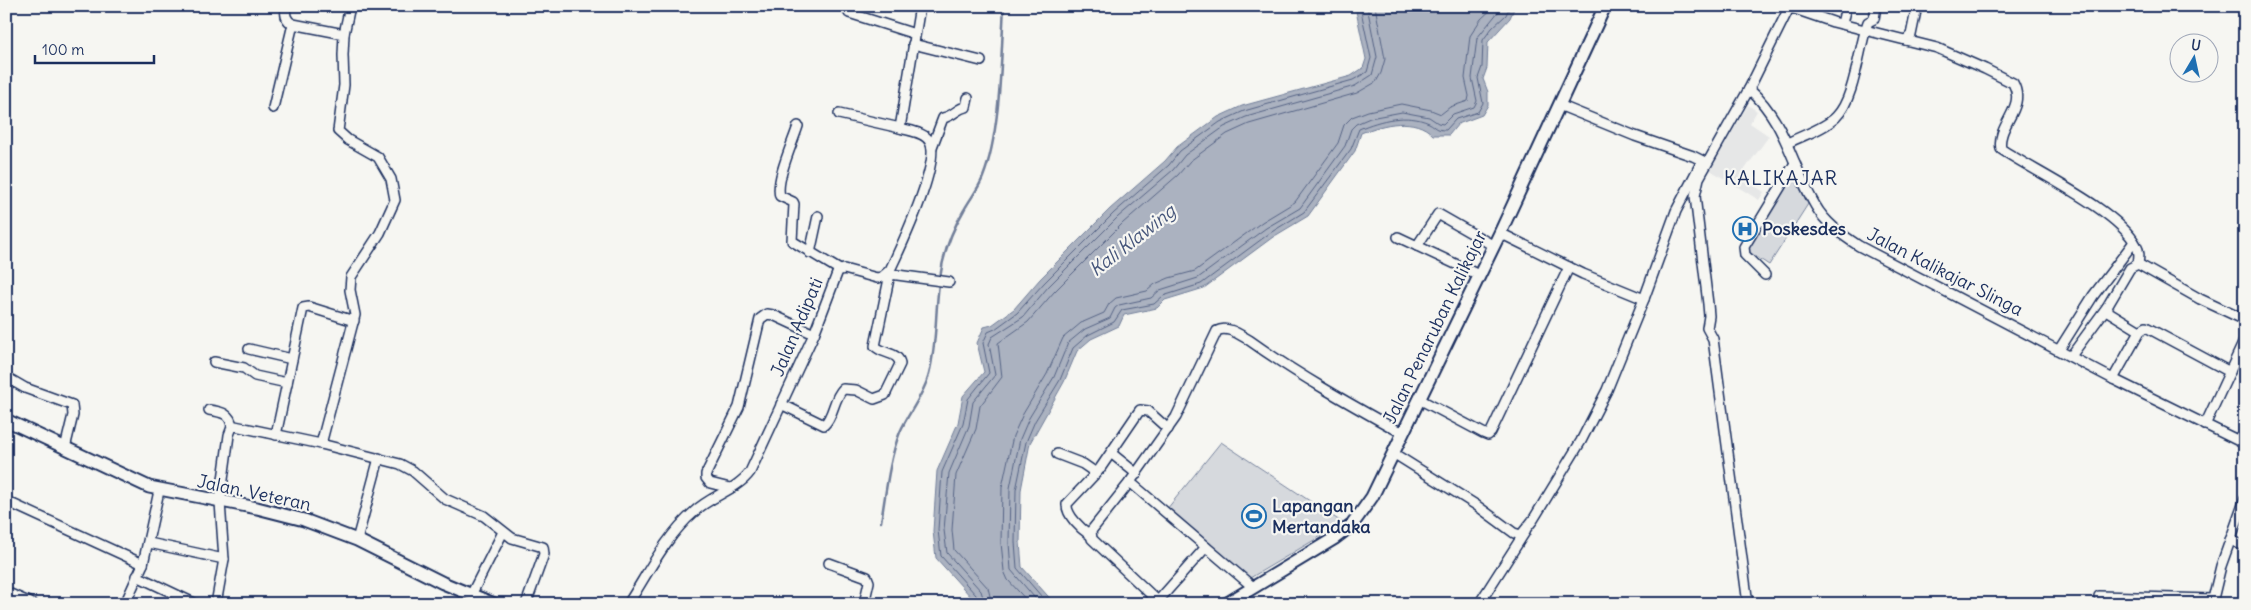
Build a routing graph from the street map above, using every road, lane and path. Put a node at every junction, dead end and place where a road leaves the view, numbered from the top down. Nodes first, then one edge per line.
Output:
1 (286, 6) edge
2 (350, 6) edge
3 (847, 6) edge
4 (920, 6) edge
5 (1605, 6) edge
6 (1846, 6) edge
7 (1876, 6) edge
8 (1917, 6) edge
9 (1789, 7) edge
10 (292, 24) junction
11 (1842, 24) junction
12 (1865, 30) junction
13 (344, 34) junction
14 (915, 34) junction
15 (1906, 40) junction
16 (912, 44) junction
17 (981, 61) dead end
18 (1748, 89) junction
19 (968, 98) dead end
20 (1559, 105) junction
21 (273, 108) dead end
22 (839, 114) dead end
23 (798, 126) dead end
24 (900, 128) junction
25 (1788, 143) junction
26 (932, 147) junction
27 (1705, 162) junction
28 (1795, 163) junction
29 (818, 216) dead end
30 (1500, 233) junction
31 (1398, 237) dead end
32 (2134, 242) junction
33 (1417, 246) junction
34 (1494, 246) junction
35 (810, 253) junction
36 (2138, 264) junction
37 (1569, 267) junction
38 (840, 270) junction
39 (890, 272) junction
40 (1479, 275) junction
41 (1765, 275) dead end
42 (949, 282) dead end
43 (1644, 299) junction
44 (2107, 307) junction
45 (2245, 320) edge
46 (354, 321) junction
47 (2140, 331) junction
48 (814, 334) junction
49 (2245, 339) edge
50 (249, 349) dead end
51 (2060, 350) junction
52 (2072, 356) junction
53 (292, 359) junction
54 (214, 362) dead end
55 (2230, 372) junction
56 (6, 378) edge
57 (2113, 379) junction
58 (287, 383) junction
59 (1419, 399) junction
60 (781, 404) junction
61 (209, 410) dead end
62 (6, 420) edge
63 (2205, 425) junction
64 (232, 426) junction
65 (1168, 429) junction
66 (1402, 433) junction
67 (276, 435) junction
68 (321, 444) junction
69 (2245, 444) edge
70 (65, 448) junction
71 (1111, 453) junction
72 (1393, 453) junction
73 (1057, 454) dead end
74 (379, 458) junction
75 (1096, 473) junction
76 (1137, 474) junction
77 (1130, 482) junction
78 (730, 488) junction
79 (160, 491) junction
80 (2245, 499) edge
81 (6, 501) edge
82 (220, 502) junction
83 (502, 532) junction
84 (1525, 532) junction
85 (1090, 535) junction
86 (357, 540) junction
87 (2230, 540) junction
88 (148, 543) junction
89 (2245, 546) edge
90 (1206, 547) junction
91 (224, 559) junction
92 (829, 563) dead end
93 (143, 564) junction
94 (137, 576) junction
95 (1253, 587) junction
96 (6, 592) edge
97 (471, 595) junction
98 (2099, 596) dead end
99 (1160, 602) edge
100 (2212, 602) edge
101 (33, 604) edge
102 (125, 604) edge
103 (196, 604) edge
104 (216, 604) edge
105 (494, 604) edge
106 (526, 604) edge
107 (628, 604) edge
108 (864, 604) edge
109 (1226, 604) edge
110 (1479, 604) edge
111 (1748, 604) edge

1 - 10 street
2 - 13 street
3 - 14 street
4 - 14 street
5 - 20 street, Jalan Penaruban Kalikajar
6 - 11 street
7 - 12 street
8 - 15 street
9 - 11 street
9 - 18 street
10 - 13 street
10 - 21 street
11 - 12 street
12 - 15 street
12 - 25 street
13 - 46 street
14 - 16 street
15 - 32 street
16 - 17 street
16 - 24 street
18 - 25 street, Jalan Kalikajar Slinga
18 - 27 street
19 - 26 street
20 - 27 street
20 - 30 street, Jalan Penaruban Kalikajar
22 - 24 street
23 - 35 street
24 - 26 street
25 - 28 street, Jalan Kalikajar Slinga
26 - 39 street
27 - 43 street
27 - 111 street
28 - 41 street
28 - 51 street, Jalan Kalikajar Slinga
29 - 35 street
30 - 34 street, Jalan Penaruban Kalikajar
30 - 37 street
31 - 33 street
32 - 36 street
32 - 51 street
33 - 34 street
33 - 40 street
34 - 40 street, Jalan Penaruban Kalikajar
35 - 38 street
36 - 44 street
36 - 45 street
37 - 43 street
37 - 59 street
38 - 39 street, Jalan Adipati
38 - 48 street, Jalan Adipati
39 - 42 street
39 - 60 street
40 - 59 street, Jalan Penaruban Kalikajar
43 - 84 street
44 - 47 street
44 - 52 street
46 - 53 street
46 - 68 street
47 - 55 street
47 - 57 street
48 - 60 street, Jalan Adipati
48 - 78 street
49 - 55 street
50 - 53 street
51 - 52 street, Jalan Kalikajar Slinga
52 - 57 street, Jalan Kalikajar Slinga
53 - 58 street
54 - 58 street
55 - 63 street
56 - 70 street
57 - 63 street, Jalan Kalikajar Slinga
58 - 67 street
59 - 66 street, Jalan Penaruban Kalikajar
60 - 78 street, Jalan Adipati
61 - 64 street
62 - 70 street, Jalan. Veteran
63 - 69 street, Jalan Kalikajar Slinga
64 - 67 street
64 - 82 street
65 - 66 street
65 - 71 street
65 - 76 street
66 - 72 street, Jalan Penaruban Kalikajar
67 - 68 street
68 - 74 street
70 - 79 street, Jalan. Veteran
71 - 75 street
71 - 76 street
72 - 84 street
72 - 95 street, Jalan Penaruban Kalikajar
73 - 75 street
74 - 83 street
74 - 86 street
75 - 85 street
76 - 77 street
77 - 85 street
77 - 90 street
78 - 107 street, Jalan Adipati
79 - 82 street, Jalan. Veteran
79 - 88 street
80 - 87 street
81 - 93 street
82 - 86 street, Jalan. Veteran
82 - 91 street
83 - 97 street
83 - 106 street
84 - 110 street
85 - 99 street
86 - 97 street, Jalan. Veteran
87 - 89 street
87 - 100 street
88 - 91 street
88 - 93 street
90 - 95 street
90 - 99 street
91 - 104 street
92 - 108 street
93 - 94 street
94 - 102 street
94 - 103 street
95 - 109 street, Jalan Penaruban Kalikajar
96 - 101 street
97 - 105 street, Jalan. Veteran
98 - 100 street

